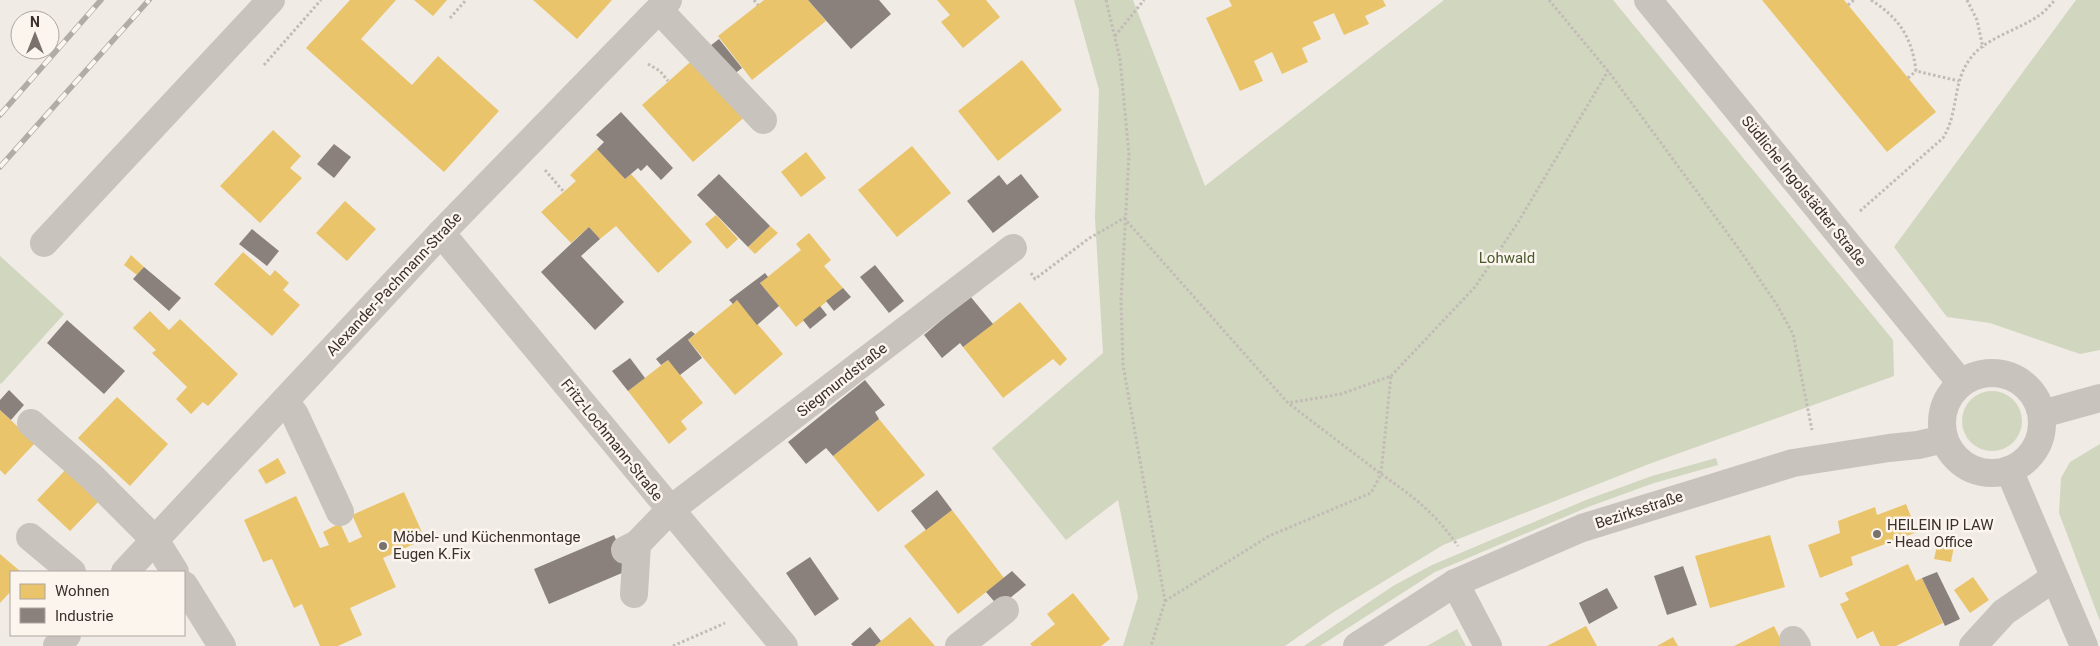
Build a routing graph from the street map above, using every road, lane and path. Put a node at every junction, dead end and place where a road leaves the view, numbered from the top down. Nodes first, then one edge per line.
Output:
1 (271, 0) edge
2 (321, 0) edge
3 (466, 0) edge
4 (754, 0) edge
5 (1106, 0) edge
6 (1144, 0) edge
7 (1550, 0) edge
8 (1648, 0) edge
9 (1854, 0) edge
10 (1871, 0) edge
11 (1967, 0) edge
12 (2055, 0) edge
13 (663, 5) edge
14 (758, 5) dead end
15 (1848, 5) dead end
16 (450, 18) dead end
17 (1114, 36) junction
18 (1983, 48) junction
19 (646, 62) dead end
20 (264, 65) dead end
21 (1608, 71) junction
22 (1916, 71) junction
23 (1908, 78) dead end
24 (668, 81) dead end
25 (1959, 81) junction
26 (763, 120) dead end
27 (542, 166) dead end
28 (564, 192) dead end
29 (1124, 218) junction
30 (1837, 231) junction
31 (441, 233) junction
32 (44, 243) dead end
33 (1012, 248) joint
34 (1391, 376) junction
35 (1961, 383) junction
36 (2100, 398) edge
37 (285, 401) junction
38 (1288, 403) junction
39 (2042, 414) junction
40 (31, 423) dead end
41 (1812, 432) dead end
42 (1944, 440) junction
43 (2009, 470) junction
44 (1381, 474) junction
45 (670, 510) junction
46 (340, 512) dead end
47 (30, 537) dead end
48 (155, 540) junction
49 (1458, 546) dead end
50 (71, 571) edge
51 (126, 571) edge
52 (174, 571) edge
53 (2054, 578) junction
54 (1455, 583) junction
55 (185, 587) edge
56 (634, 594) dead end
57 (1166, 602) junction
58 (753, 610) junction
59 (1005, 610) dead end
60 (66, 636) edge
61 (57, 646) edge
62 (222, 646) edge
63 (673, 646) edge
64 (784, 646) edge
65 (959, 646) edge
66 (1151, 646) edge
67 (1357, 646) edge
68 (1488, 646) edge
69 (1973, 646) edge
70 (2084, 646) edge

1 - 32 street
2 - 20 path
3 - 16 path
4 - 14 path
5 - 17 path
6 - 17 path
7 - 21 path
8 - 30 street, Südliche Ingolstädter Straße
9 - 15 path
10 - 22 path
11 - 18 path
12 - 18 path
13 - 26 street
13 - 31 street, Alexander-Pachmann-Straße
17 - 29 path
18 - 25 path
19 - 24 path
21 - 34 path
21 - 41 path
22 - 23 path
22 - 25 path
25 - 30 path
27 - 28 path
29 - 33 path
29 - 38 path
29 - 57 path
30 - 35 street, Südliche Ingolstädter Straße
31 - 37 street, Alexander-Pachmann-Straße
31 - 45 street, Fritz-Lochmann-Straße
33 - 45 street, Siegmundstraße
34 - 38 path
34 - 44 path
35 - 39 street
35 - 42 street
36 - 39 street
37 - 46 street
37 - 48 street, Alexander-Pachmann-Straße
38 - 44 path
39 - 43 street
40 - 48 street
42 - 43 street
42 - 54 street, Bezirksstraße
43 - 53 street
44 - 49 path
44 - 57 path
45 - 56 street, Siegmundstraße
45 - 58 street, Fritz-Lochmann-Straße
47 - 50 street
48 - 51 street, Alexander-Pachmann-Straße
48 - 52 street
53 - 69 street
53 - 70 street
54 - 67 street, Bezirksstraße
54 - 68 street
55 - 62 street
57 - 66 path
58 - 63 path
58 - 64 street, Fritz-Lochmann-Straße
59 - 65 street
60 - 61 street

